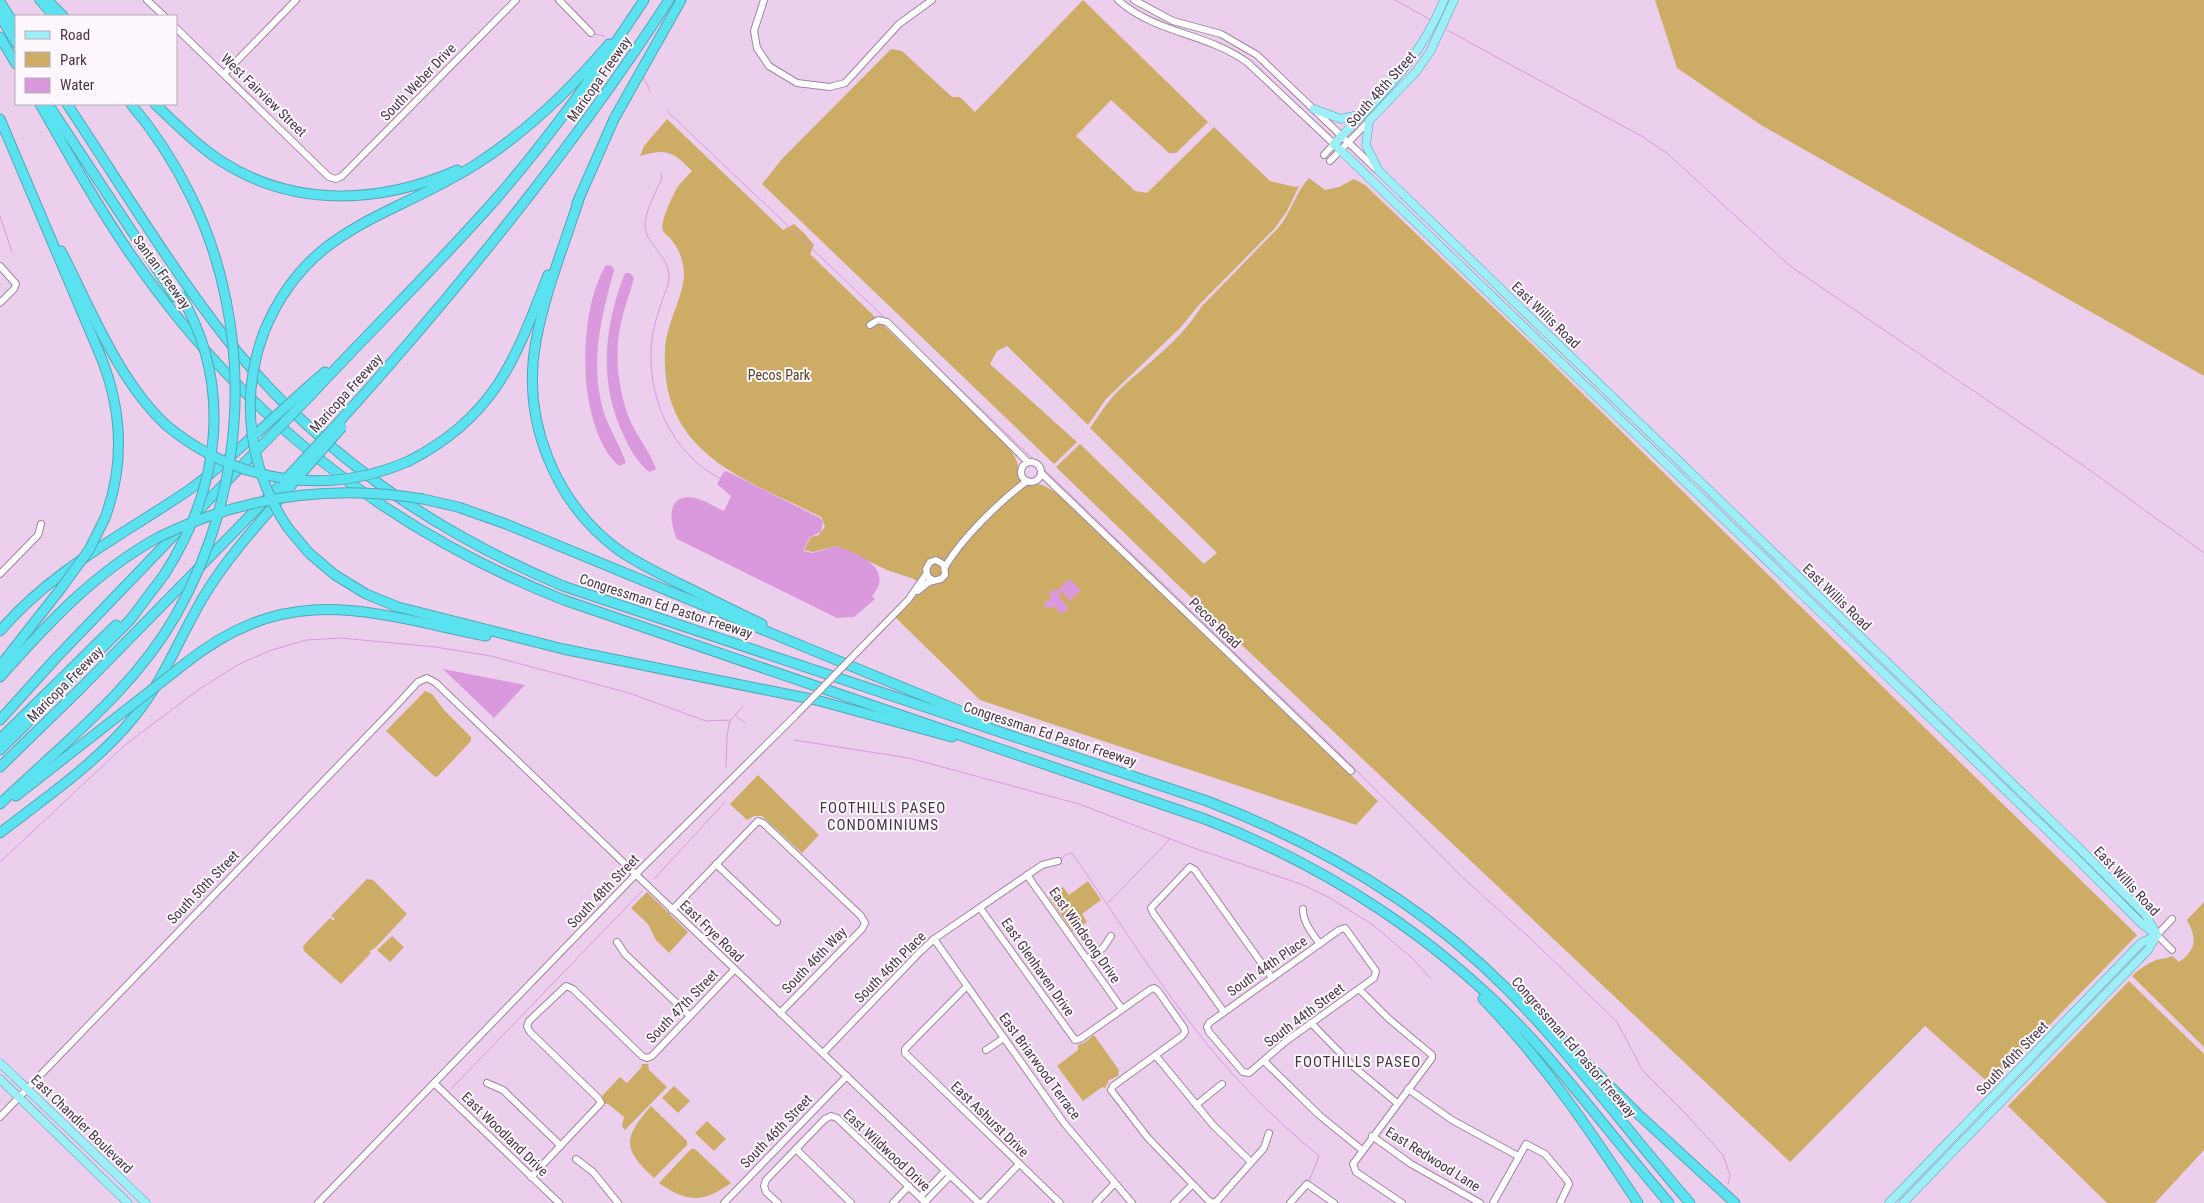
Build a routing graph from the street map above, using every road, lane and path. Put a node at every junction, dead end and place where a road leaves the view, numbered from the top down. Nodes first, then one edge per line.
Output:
1 (40, 0) edge
2 (47, 0) edge
3 (147, 0) edge
4 (296, 0) edge
5 (516, 0) edge
6 (559, 0) edge
7 (644, 0) edge
8 (669, 0) edge
9 (681, 0) edge
10 (764, 0) edge
11 (932, 0) edge
12 (1118, 0) edge
13 (1134, 0) edge
14 (1444, 0) edge
15 (1454, 0) edge
16 (0, 2) edge
17 (53, 15) edge
18 (62, 15) edge
19 (163, 15) edge
20 (0, 16) edge
21 (632, 18) junction
22 (1173, 21) junction
23 (15, 25) edge
24 (178, 30) edge
25 (1170, 30) junction
26 (591, 34) dead end
27 (0, 35) edge
28 (15, 41) edge
29 (15, 55) edge
30 (15, 62) edge
31 (1270, 66) junction
32 (225, 74) junction
33 (1262, 74) junction
34 (41, 105) edge
35 (49, 105) edge
36 (55, 105) edge
37 (68, 105) edge
38 (132, 105) edge
39 (156, 105) edge
40 (1314, 109) junction
41 (1364, 113) junction
42 (0, 119) edge
43 (1369, 121) junction
44 (1342, 136) junction
45 (1349, 142) junction
46 (1334, 144) junction
47 (499, 147) junction
48 (1341, 150) junction
49 (1324, 155) dead end
50 (1330, 161) dead end
51 (1379, 171) junction
52 (336, 179) joint
53 (579, 199) junction
54 (36, 204) junction
55 (0, 266) edge
56 (178, 296) junction
57 (0, 303) edge
58 (870, 325) dead end
59 (305, 395) junction
60 (310, 428) joint
61 (289, 435) joint
62 (1008, 442) junction
63 (1028, 462) junction
64 (1022, 468) junction
65 (1040, 473) junction
66 (1021, 476) junction
67 (1036, 480) junction
68 (1027, 481) junction
69 (287, 484) junction
70 (1708, 490) junction
71 (1061, 494) junction
72 (1008, 496) junction
73 (1702, 497) junction
74 (41, 524) dead end
75 (959, 546) junction
76 (938, 561) junction
77 (945, 566) junction
78 (0, 574) edge
79 (926, 574) junction
80 (933, 580) junction
81 (908, 600) junction
82 (0, 631) edge
83 (563, 648) junction
84 (820, 653) junction
85 (0, 666) edge
86 (0, 677) edge
87 (427, 678) joint
88 (0, 720) edge
89 (0, 739) edge
90 (1048, 747) junction
91 (0, 750) edge
92 (1044, 765) junction
93 (0, 767) edge
94 (1351, 771) dead end
95 (0, 804) edge
96 (0, 808) edge
97 (0, 833) edge
98 (1058, 861) dead end
99 (716, 864) junction
100 (636, 874) junction
101 (1027, 875) junction
102 (980, 908) junction
103 (1303, 909) dead end
104 (672, 910) junction
105 (2172, 919) dead end
106 (777, 922) dead end
107 (2156, 935) junction
108 (1111, 936) dead end
109 (934, 939) junction
110 (617, 942) dead end
111 (1320, 944) junction
112 (2172, 950) dead end
113 (1444, 957) junction
114 (1087, 959) junction
115 (734, 970) junction
116 (1376, 975) joint
117 (1272, 978) junction
118 (967, 986) junction
119 (1505, 987) junction
120 (1360, 989) junction
121 (1122, 1009) junction
122 (1224, 1012) junction
123 (780, 1013) junction
124 (690, 1016) junction
125 (1311, 1024) junction
126 (1004, 1038) junction
127 (986, 1050) dead end
128 (823, 1053) junction
129 (1156, 1056) junction
130 (1264, 1061) junction
131 (0, 1063) edge
132 (1246, 1074) joint
133 (847, 1076) junction
134 (0, 1079) edge
135 (434, 1083) junction
136 (487, 1083) dead end
137 (1222, 1084) dead end
138 (27, 1089) junction
139 (1408, 1089) junction
140 (19, 1097) junction
141 (1397, 1103) junction
142 (1196, 1105) junction
143 (0, 1117) edge
144 (1269, 1133) dead end
145 (1372, 1136) junction
146 (560, 1146) junction
147 (796, 1150) junction
148 (1362, 1150) junction
149 (1518, 1156) junction
150 (576, 1159) dead end
151 (1251, 1162) junction
152 (1019, 1164) junction
153 (1926, 1164) junction
154 (948, 1173) junction
155 (531, 1176) junction
156 (1114, 1184) junction
157 (1192, 1185) junction
158 (909, 1186) junction
159 (924, 1201) edge
160 (128, 1203) edge
161 (146, 1203) edge
162 (318, 1203) edge
163 (559, 1203) edge
164 (618, 1203) edge
165 (724, 1203) edge
166 (778, 1203) edge
167 (851, 1203) edge
168 (893, 1203) edge
169 (980, 1203) edge
170 (1060, 1203) edge
171 (1096, 1203) edge
172 (1132, 1203) edge
173 (1174, 1203) edge
174 (1213, 1203) edge
175 (1290, 1203) edge
176 (1334, 1203) edge
177 (1402, 1203) edge
178 (1480, 1203) edge
179 (1492, 1203) edge
180 (1560, 1203) edge
181 (1638, 1203) edge
182 (1669, 1203) edge
183 (1690, 1203) edge
184 (1735, 1203) edge
185 (1889, 1203) edge
186 (1901, 1203) edge

1 - 17 highway
2 - 18 highway
3 - 19 street
4 - 32 street
5 - 52 street, South Weber Drive
6 - 26 street
7 - 21 highway
8 - 69 highway, Maricopa Freeway, bridge
9 - 53 highway
10 - 11 street
12 - 25 street
13 - 22 street, East Willis Road
14 - 41 main road, South 48th Street
15 - 43 main road, South 48th Street
16 - 23 highway
20 - 28 highway
21 - 47 highway
21 - 59 highway, Maricopa Freeway
22 - 25 street
22 - 31 street, East Willis Road
24 - 32 street, West Fairview Street
25 - 33 street
27 - 29 highway
27 - 30 highway
31 - 33 street
31 - 40 street, East Willis Road
32 - 52 street, West Fairview Street
33 - 46 street
34 - 61 highway, Santan Freeway
35 - 56 highway
36 - 56 highway
37 - 60 highway, Santan Freeway
38 - 95 highway, bridge
39 - 47 highway
40 - 41 main road
40 - 44 street, East Willis Road
41 - 44 main road, South 48th Street
42 - 54 highway
43 - 45 street, South 48th Street
43 - 51 main road
44 - 45 street, East Willis Road
44 - 46 main road, South 48th Street
45 - 48 street, South 48th Street
45 - 51 street, East Willis Road
46 - 48 main road, East Willis Road
46 - 49 street, South 48th Street
47 - 83 highway, bridge
48 - 50 street, South 48th Street
48 - 73 main road, East Willis Road
51 - 70 main road, East Willis Road
53 - 54 highway, bridge
53 - 84 highway
54 - 85 highway, bridge
55 - 57 street
56 - 89 highway, bridge
56 - 91 highway, bridge
58 - 62 street
59 - 82 highway, bridge
59 - 88 highway, Maricopa Freeway, bridge
60 - 90 highway, Congressman Ed Pastor Freeway
61 - 92 highway, Congressman Ed Pastor Freeway
62 - 63 street
62 - 64 street
63 - 64 street
63 - 65 street
64 - 66 street
65 - 67 street
65 - 71 street, Pecos Road
66 - 68 street
66 - 72 street
67 - 68 street
67 - 71 street, Pecos Road
68 - 72 street
69 - 93 highway, Maricopa Freeway
69 - 97 highway
70 - 73 main road
70 - 107 main road, East Willis Road
71 - 94 street, Pecos Road
72 - 75 street
73 - 107 main road, East Willis Road
74 - 78 street
75 - 76 street
75 - 77 street
76 - 77 street
76 - 79 street
77 - 80 street
79 - 80 street
79 - 81 street, South 48th Street
80 - 81 street, South 48th Street
81 - 100 street, South 48th Street, bridge
83 - 92 highway
83 - 96 highway, bridge
84 - 86 highway, bridge
84 - 90 highway
87 - 100 street, East Frye Road
87 - 138 street, South 50th Street
90 - 119 highway, Congressman Ed Pastor Freeway
92 - 113 highway, Congressman Ed Pastor Freeway
98 - 101 street, South 46th Place
99 - 104 street
99 - 106 street
99 - 123 street, South 46th Way
100 - 104 street, East Frye Road
100 - 135 street, South 48th Street
101 - 102 street, South 46th Place
101 - 114 street, East Windsong Drive
102 - 109 street, South 46th Place
102 - 121 street, East Glenhaven Drive
103 - 111 street
104 - 115 street, East Frye Road
105 - 107 street, South 40th Street
107 - 112 street
107 - 153 main road, South 40th Street
107 - 186 main road, South 40th Street
108 - 114 street
109 - 118 street, East Briarwood Terrace
109 - 128 street, South 46th Place
110 - 124 street
111 - 116 street, South 44th Place
111 - 117 street, South 44th Place
113 - 181 highway
113 - 182 highway, Congressman Ed Pastor Freeway
114 - 121 street, East Windsong Drive
115 - 123 street, East Frye Road
115 - 124 street, South 47th Street
116 - 120 street, South 44th Street
117 - 122 street, South 44th Place
117 - 122 street
118 - 126 street, East Briarwood Terrace
118 - 152 street, East Ashurst Drive
119 - 183 highway, Congressman Ed Pastor Freeway
119 - 184 highway
120 - 125 street, South 44th Street
120 - 139 street
121 - 129 street
122 - 132 street, South 44th Place
123 - 128 street, East Frye Road
124 - 146 street, South 47th Street
125 - 130 street, South 44th Street
125 - 141 street
126 - 127 street
126 - 156 street, East Briarwood Terrace
128 - 133 street, East Frye Road
129 - 142 street
129 - 157 street
130 - 132 street, South 44th Street
130 - 148 street
131 - 138 main road, East Chandler Boulevard
133 - 154 street, East Frye Road
133 - 165 street, South 46th Street
134 - 140 main road, East Chandler Boulevard
135 - 155 street, East Woodland Drive
135 - 162 street, South 48th Street
136 - 146 street
137 - 142 street
138 - 140 street, South 50th Street
138 - 161 main road, East Chandler Boulevard
139 - 141 street
139 - 149 street
140 - 143 street, South 50th Street
140 - 160 main road, East Chandler Boulevard
141 - 145 street
142 - 151 street
144 - 151 street
145 - 148 street
145 - 178 street, East Redwood Lane
146 - 155 street
147 - 158 street, East Wildwood Drive
147 - 166 street
147 - 167 street
148 - 177 street
149 - 179 street
149 - 180 street
150 - 164 street
151 - 174 street
152 - 169 street
152 - 170 street, East Ashurst Drive
153 - 185 main road, South 40th Street
153 - 186 main road
154 - 159 street
154 - 169 street, East Frye Road
155 - 163 street, East Woodland Drive
156 - 171 street
156 - 172 street, East Briarwood Terrace
157 - 173 street
157 - 174 street
158 - 159 street, East Wildwood Drive
158 - 168 street
175 - 176 street

